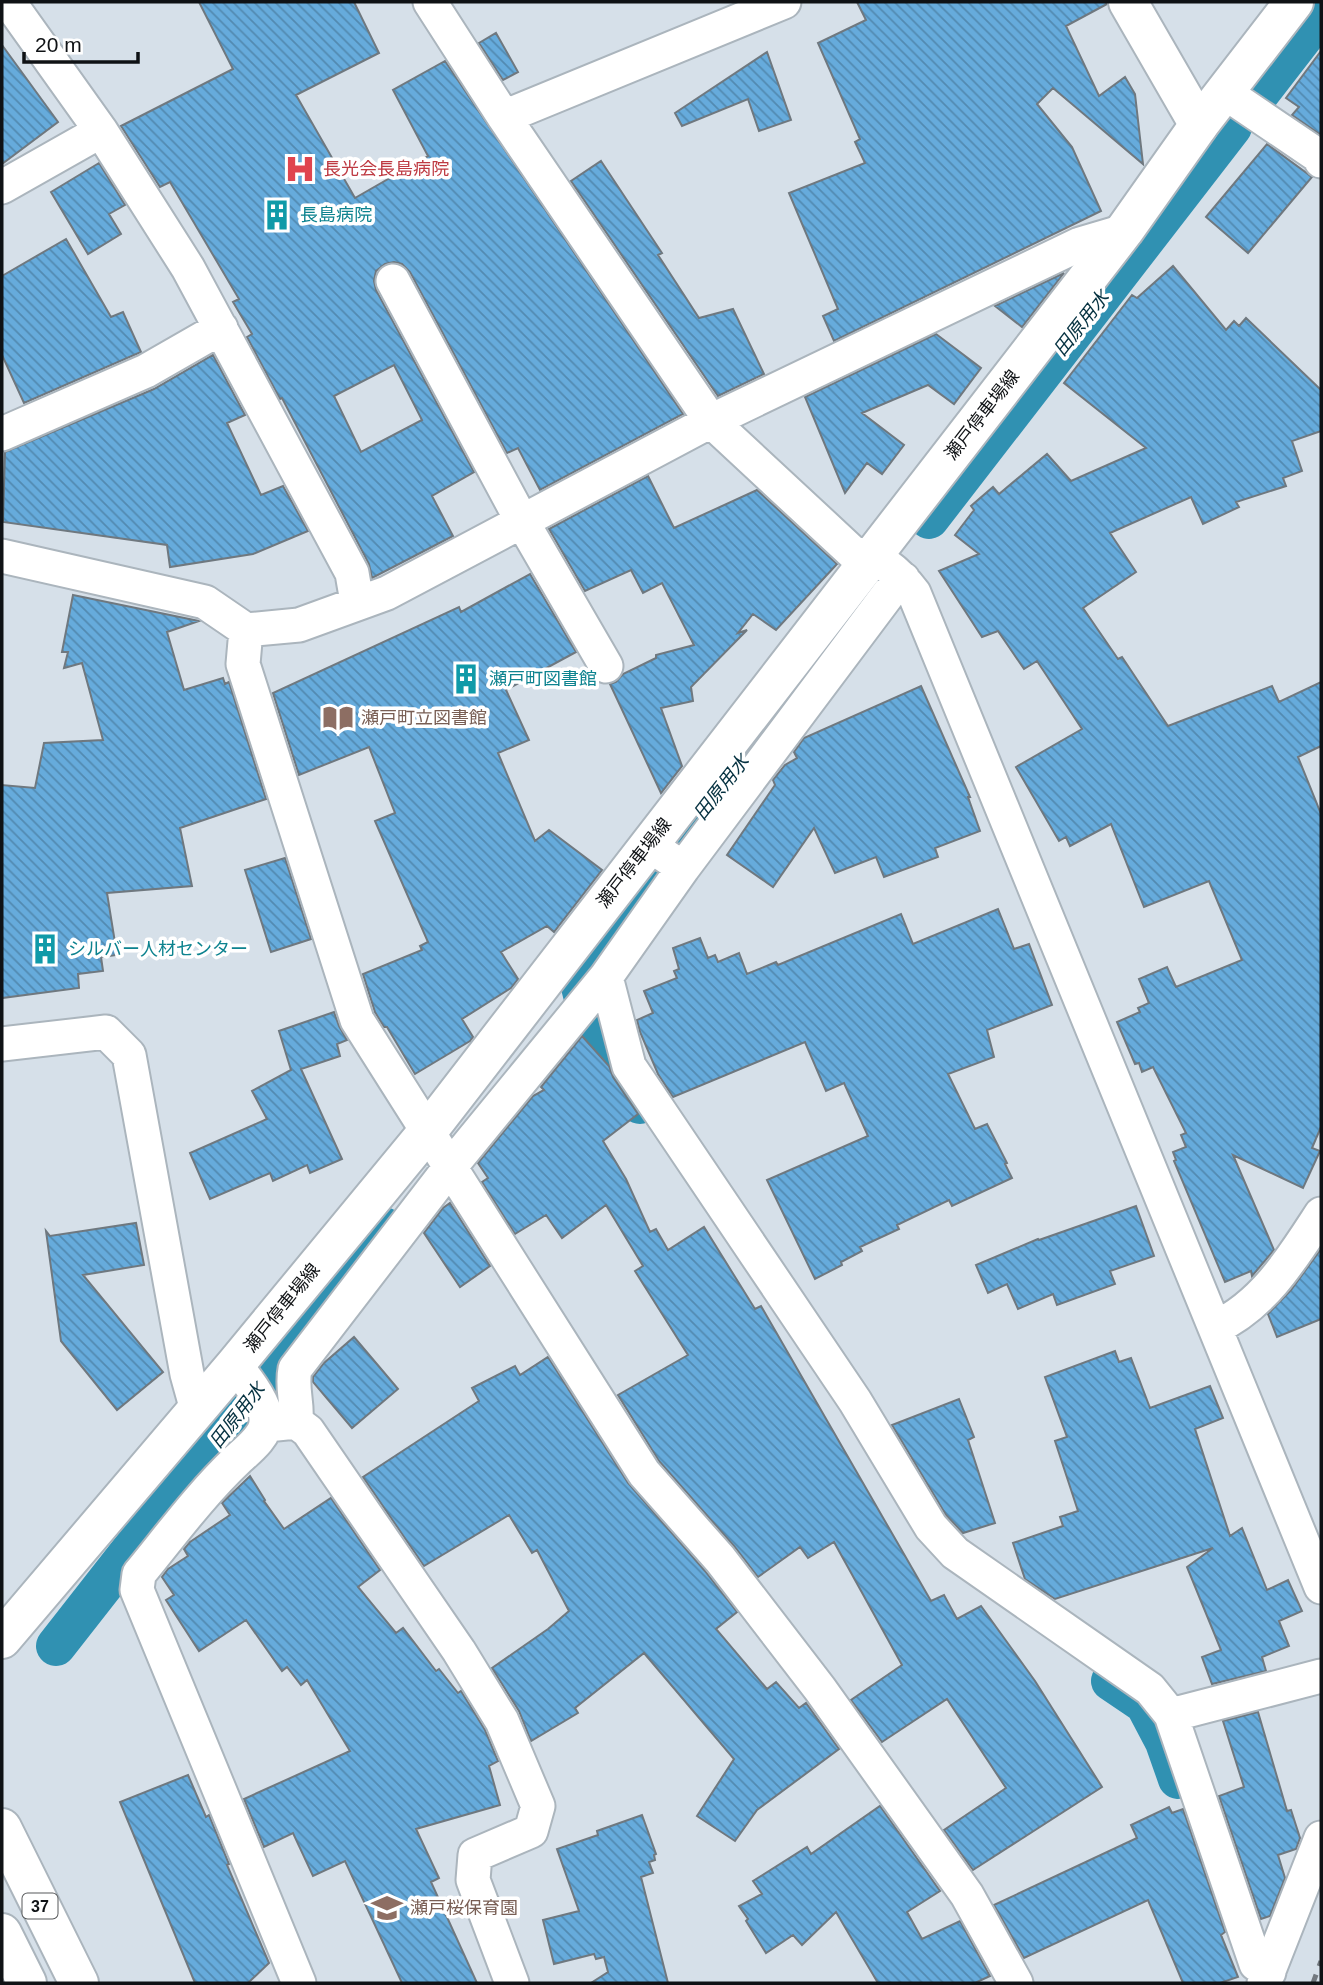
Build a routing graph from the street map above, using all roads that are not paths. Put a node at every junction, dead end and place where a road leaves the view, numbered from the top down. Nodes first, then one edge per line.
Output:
1 (9, 2) edge
2 (430, 2) edge
3 (784, 2) edge
4 (1128, 2) edge
5 (1294, 2) edge
6 (1224, 92) junction
7 (504, 117) junction
8 (1199, 125) junction
9 (101, 131) junction
10 (1321, 158) edge
11 (2, 187) edge
12 (1124, 231) junction
13 (393, 281) dead end
14 (221, 328) junction
15 (711, 421) junction
16 (2, 434) edge
17 (523, 523) junction
18 (873, 555) junction
19 (2, 556) edge
20 (903, 579) junction
21 (357, 602) junction
22 (246, 630) junction
23 (606, 666) dead end
24 (666, 856) junction
25 (606, 978) junction
26 (2, 1044) edge
27 (428, 1130) junction
28 (451, 1166) junction
29 (1321, 1214) edge
30 (1216, 1327) junction
31 (241, 1373) junction
32 (197, 1410) junction
33 (276, 1420) junction
34 (1321, 1587) edge
35 (2, 1639) edge
36 (1321, 1676) edge
37 (1171, 1715) junction
38 (2, 1828) edge
39 (1321, 1838) edge
40 (2, 1933) edge
41 (1267, 1978) edge
42 (27, 1983) edge
43 (79, 1983) edge
44 (299, 1983) edge
45 (512, 1983) edge
46 (1016, 1983) edge

1 - 9 street
2 - 7 street
3 - 7 street
4 - 8 main road
5 - 6 main road, 瀬戸停車場線
6 - 8 main road, 瀬戸停車場線
6 - 10 street
7 - 15 street
8 - 12 main road, 瀬戸停車場線
9 - 11 street
9 - 14 street
12 - 15 street
12 - 18 main road, 瀬戸停車場線
13 - 17 street
14 - 16 street
14 - 21 street
15 - 17 street
15 - 18 street
17 - 21 street
17 - 23 street
18 - 20 street
18 - 24 main road, 瀬戸停車場線
19 - 22 street
20 - 24 street
20 - 30 street
21 - 22 street
22 - 27 street
24 - 25 street
24 - 27 main road, 瀬戸停車場線
25 - 28 street
25 - 37 street
26 - 32 street
27 - 28 street
27 - 31 main road, 瀬戸停車場線
28 - 33 street
28 - 46 street
29 - 30 street
30 - 34 street
31 - 32 main road, 瀬戸停車場線
31 - 33 street
32 - 35 main road, 瀬戸停車場線
33 - 44 street
33 - 45 street
36 - 37 street
37 - 41 street
38 - 43 main road, 37
39 - 41 street
40 - 42 main road, 37

